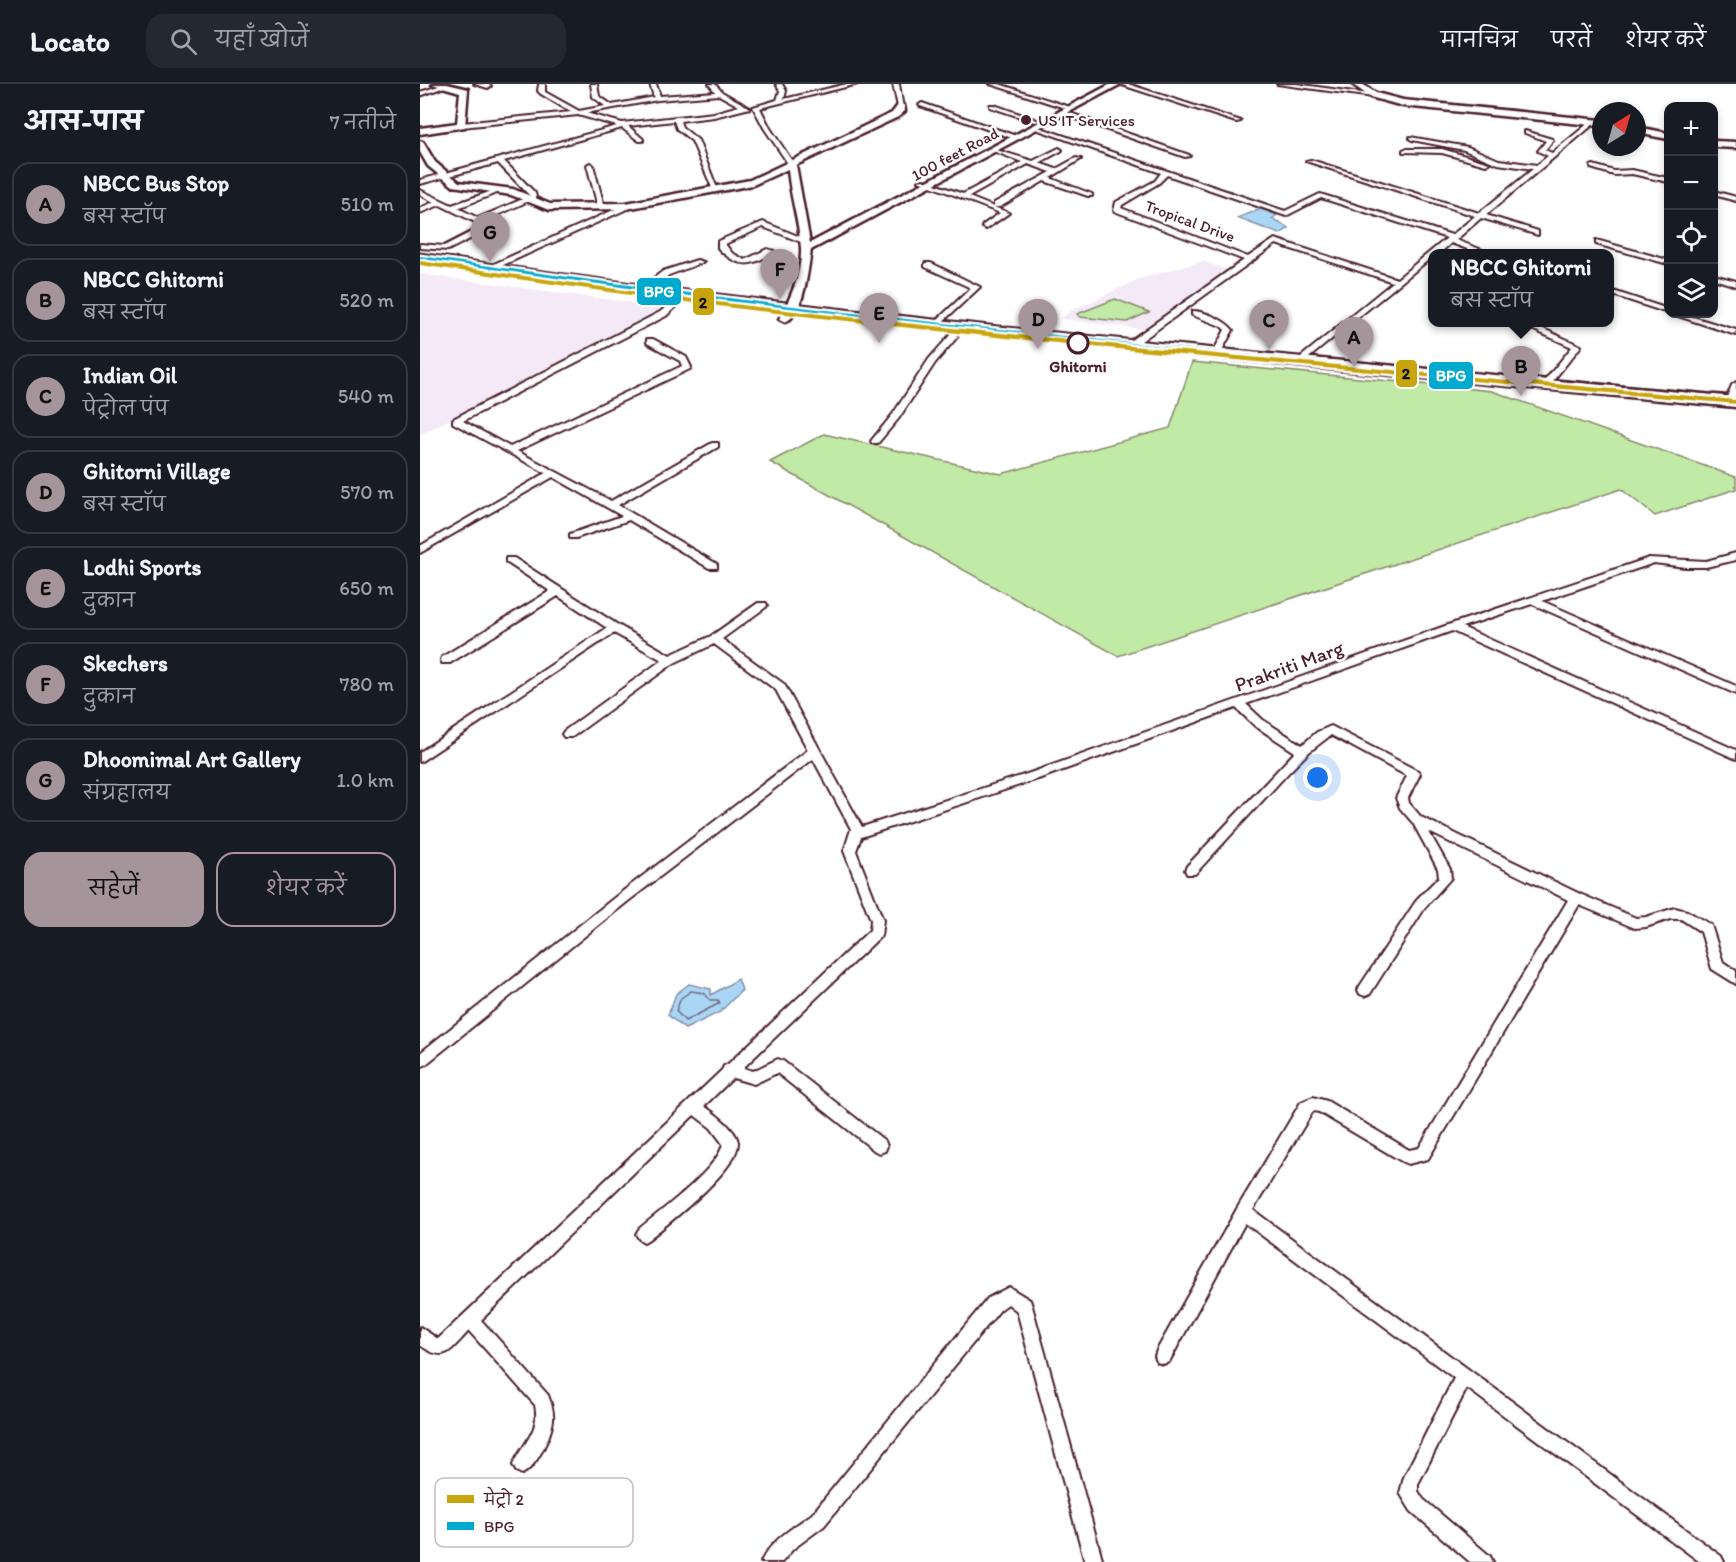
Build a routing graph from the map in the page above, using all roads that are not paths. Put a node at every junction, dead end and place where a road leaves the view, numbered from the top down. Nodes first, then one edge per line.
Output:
1 (436, 84) edge
2 (477, 84) edge
3 (542, 84) edge
4 (594, 84) edge
5 (653, 84) edge
6 (712, 84) edge
7 (779, 84) edge
8 (855, 84) edge
9 (896, 84) edge
10 (993, 84) edge
11 (1110, 84) edge
12 (1117, 84) edge
13 (1122, 84) edge
14 (1280, 84) edge
15 (1356, 84) edge
16 (488, 86) dead end
17 (720, 93) junction
18 (420, 94) edge
19 (1373, 95) junction
20 (658, 98) junction
21 (1085, 99) junction
22 (780, 101) junction
23 (729, 105) dead end
24 (742, 105) junction
25 (922, 105) dead end
26 (611, 106) junction
27 (992, 106) dead end
28 (901, 107) joint
29 (756, 108) junction
30 (1068, 109) junction
31 (578, 113) junction
32 (676, 119) junction
33 (1238, 122) dead end
34 (1592, 122) edge
35 (1036, 124) junction
36 (462, 125) junction
37 (622, 126) junction
38 (1592, 127) edge
39 (420, 131) edge
40 (1527, 132) dead end
41 (1646, 132) edge
42 (1664, 135) edge
43 (1013, 137) junction
44 (1412, 138) dead end
45 (641, 140) dead end
46 (420, 144) edge
47 (1718, 144) edge
48 (1736, 145) edge
49 (995, 150) junction
50 (1059, 150) dead end
51 (1405, 151) dead end
52 (1552, 155) junction
53 (976, 156) junction
54 (1187, 156) dead end
55 (1078, 159) dead end
56 (499, 160) junction
57 (1309, 161) dead end
58 (1031, 162) junction
59 (590, 165) dead end
60 (793, 165) junction
61 (1537, 167) junction
62 (1593, 167) dead end
63 (1056, 171) junction
64 (1166, 172) junction
65 (442, 175) junction
66 (1527, 175) junction
67 (1043, 178) junction
68 (1664, 179) edge
69 (420, 182) edge
70 (925, 183) junction
71 (500, 190) junction
72 (716, 190) junction
73 (1736, 191) edge
74 (420, 192) edge
75 (1718, 194) edge
76 (1090, 195) dead end
77 (963, 196) junction
78 (532, 199) junction
79 (1733, 199) edge
80 (440, 202) junction
81 (632, 205) junction
82 (997, 205) dead end
83 (453, 207) junction
84 (602, 207) junction
85 (420, 211) edge
86 (1478, 216) junction
87 (479, 220) junction
88 (986, 227) dead end
89 (1535, 233) dead end
90 (1451, 239) junction
91 (1599, 242) dead end
92 (805, 243) junction
93 (420, 246) edge
94 (1439, 249) edge
95 (1477, 249) edge
96 (770, 251) dead end
97 (420, 258) edge
98 (1428, 258) edge
99 (1248, 259) junction
100 (1664, 261) edge
101 (700, 262) dead end
102 (928, 265) dead end
103 (489, 268) junction
104 (420, 270) edge
105 (1718, 279) edge
106 (1399, 282) junction
107 (1736, 284) edge
108 (658, 293) junction
109 (1614, 293) edge
110 (674, 305) junction
111 (1664, 310) edge
112 (1196, 312) dead end
113 (788, 314) junction
114 (1689, 318) edge
115 (939, 323) junction
116 (1531, 327) edge
117 (1736, 333) edge
118 (954, 336) junction
119 (650, 341) dead end
120 (1134, 342) junction
121 (1216, 354) junction
122 (1300, 362) junction
123 (1545, 384) junction
124 (1736, 385) edge
125 (1733, 405) edge
126 (875, 441) dead end
127 (715, 445) dead end
128 (509, 451) junction
129 (553, 473) junction
130 (611, 505) junction
131 (630, 516) junction
132 (573, 536) dead end
133 (420, 550) edge
134 (1736, 556) edge
135 (510, 560) dead end
136 (713, 566) dead end
137 (558, 591) junction
138 (1532, 600) junction
139 (762, 604) dead end
140 (1452, 627) junction
141 (614, 628) junction
142 (715, 639) junction
143 (446, 660) dead end
144 (670, 660) junction
145 (1736, 690) edge
146 (1238, 703) junction
147 (568, 734) dead end
148 (815, 751) junction
149 (1302, 752) junction
150 (1736, 755) edge
151 (420, 758) edge
152 (1417, 820) junction
153 (857, 833) junction
154 (1191, 870) dead end
155 (1576, 898) junction
156 (1736, 978) edge
157 (1365, 990) dead end
158 (420, 1061) edge
159 (729, 1070) junction
160 (693, 1106) junction
161 (880, 1146) dead end
162 (1243, 1212) junction
163 (644, 1234) dead end
164 (470, 1320) junction
165 (420, 1335) edge
166 (1163, 1356) dead end
167 (1464, 1376) junction
168 (522, 1465) dead end
169 (770, 1562) edge
170 (1094, 1562) edge
171 (1484, 1562) edge
172 (1715, 1562) edge

1 - 18 street
1 - 36 street
2 - 16 street
3 - 31 street
4 - 26 street
5 - 20 street
6 - 17 street
7 - 22 street
8 - 22 street
9 - 28 street
10 - 30 street
11 - 21 street, 100 feet Road
12 - 21 street, 100 feet Road
13 - 33 street
14 - 19 street
15 - 19 street
17 - 20 street
17 - 24 street
19 - 34 street
20 - 26 street
21 - 30 street, 100 feet Road
22 - 29 street
23 - 24 street
24 - 29 street
24 - 32 street
25 - 43 street
26 - 31 street
27 - 35 street
28 - 60 street
29 - 60 street
30 - 35 street, 100 feet Road
30 - 54 street
31 - 36 street
31 - 37 street
32 - 37 street
32 - 72 street
35 - 43 street, 100 feet Road
35 - 64 street
36 - 39 street
37 - 45 street
37 - 56 street
38 - 52 street
40 - 52 street
41 - 42 street
43 - 49 street, 100 feet Road
43 - 53 street, 100 feet Road
44 - 61 street
46 - 65 street
47 - 48 street
49 - 53 street, 100 feet Road
49 - 58 street
50 - 58 street
51 - 66 street
52 - 61 street
53 - 70 street, 100 feet Road
55 - 63 street
56 - 65 street
56 - 78 street
57 - 86 street
58 - 63 street
58 - 77 street
59 - 84 street
60 - 72 street
60 - 92 street
61 - 66 street
62 - 68 street
63 - 67 street
64 - 90 street
64 - 99 street, Tropical Drive
65 - 69 street
65 - 71 street
66 - 86 street
67 - 76 street
67 - 82 street
70 - 77 street
70 - 92 street, 100 feet Road
71 - 78 street
71 - 83 street
72 - 81 street
73 - 79 street
74 - 80 street
75 - 79 street
77 - 88 street
78 - 84 street
78 - 87 street
80 - 83 street
80 - 85 street
81 - 84 street
81 - 103 street
83 - 87 street
86 - 89 street
86 - 90 street
87 - 93 street
90 - 94 street
90 - 95 street
91 - 100 street
92 - 96 street
92 - 113 street
97 - 103 highway
98 - 106 street
99 - 106 street
99 - 120 street, Tropical Drive
101 - 108 street
102 - 115 street
103 - 108 highway
104 - 110 highway
105 - 107 street
106 - 122 street
108 - 113 highway
109 - 111 street
110 - 113 highway
110 - 128 street
112 - 121 street
113 - 115 highway
113 - 118 highway
114 - 117 street
115 - 120 highway
116 - 123 street
118 - 125 highway
118 - 126 street
119 - 128 street
120 - 121 highway
121 - 122 highway
122 - 123 highway
123 - 125 highway
124 - 125 street
127 - 130 street
128 - 129 street
129 - 130 street
129 - 133 street
130 - 131 street
131 - 132 street
131 - 136 street
134 - 138 street, Prakriti Marg
135 - 137 street
137 - 141 street
137 - 143 street
138 - 140 street, Prakriti Marg
138 - 145 street
139 - 142 street
140 - 146 street, Prakriti Marg
140 - 150 street
141 - 144 street
141 - 151 street
142 - 144 street
142 - 148 street
144 - 147 street
146 - 149 street
146 - 153 street, Prakriti Marg
148 - 153 street
148 - 158 street
149 - 152 street
149 - 154 street
152 - 155 street
152 - 157 street
153 - 159 street
155 - 156 street
155 - 162 street
159 - 160 street
159 - 161 street
160 - 163 street
160 - 164 street
162 - 166 street
162 - 167 street
164 - 165 street
164 - 168 street
167 - 171 street
167 - 172 street
169 - 170 street

